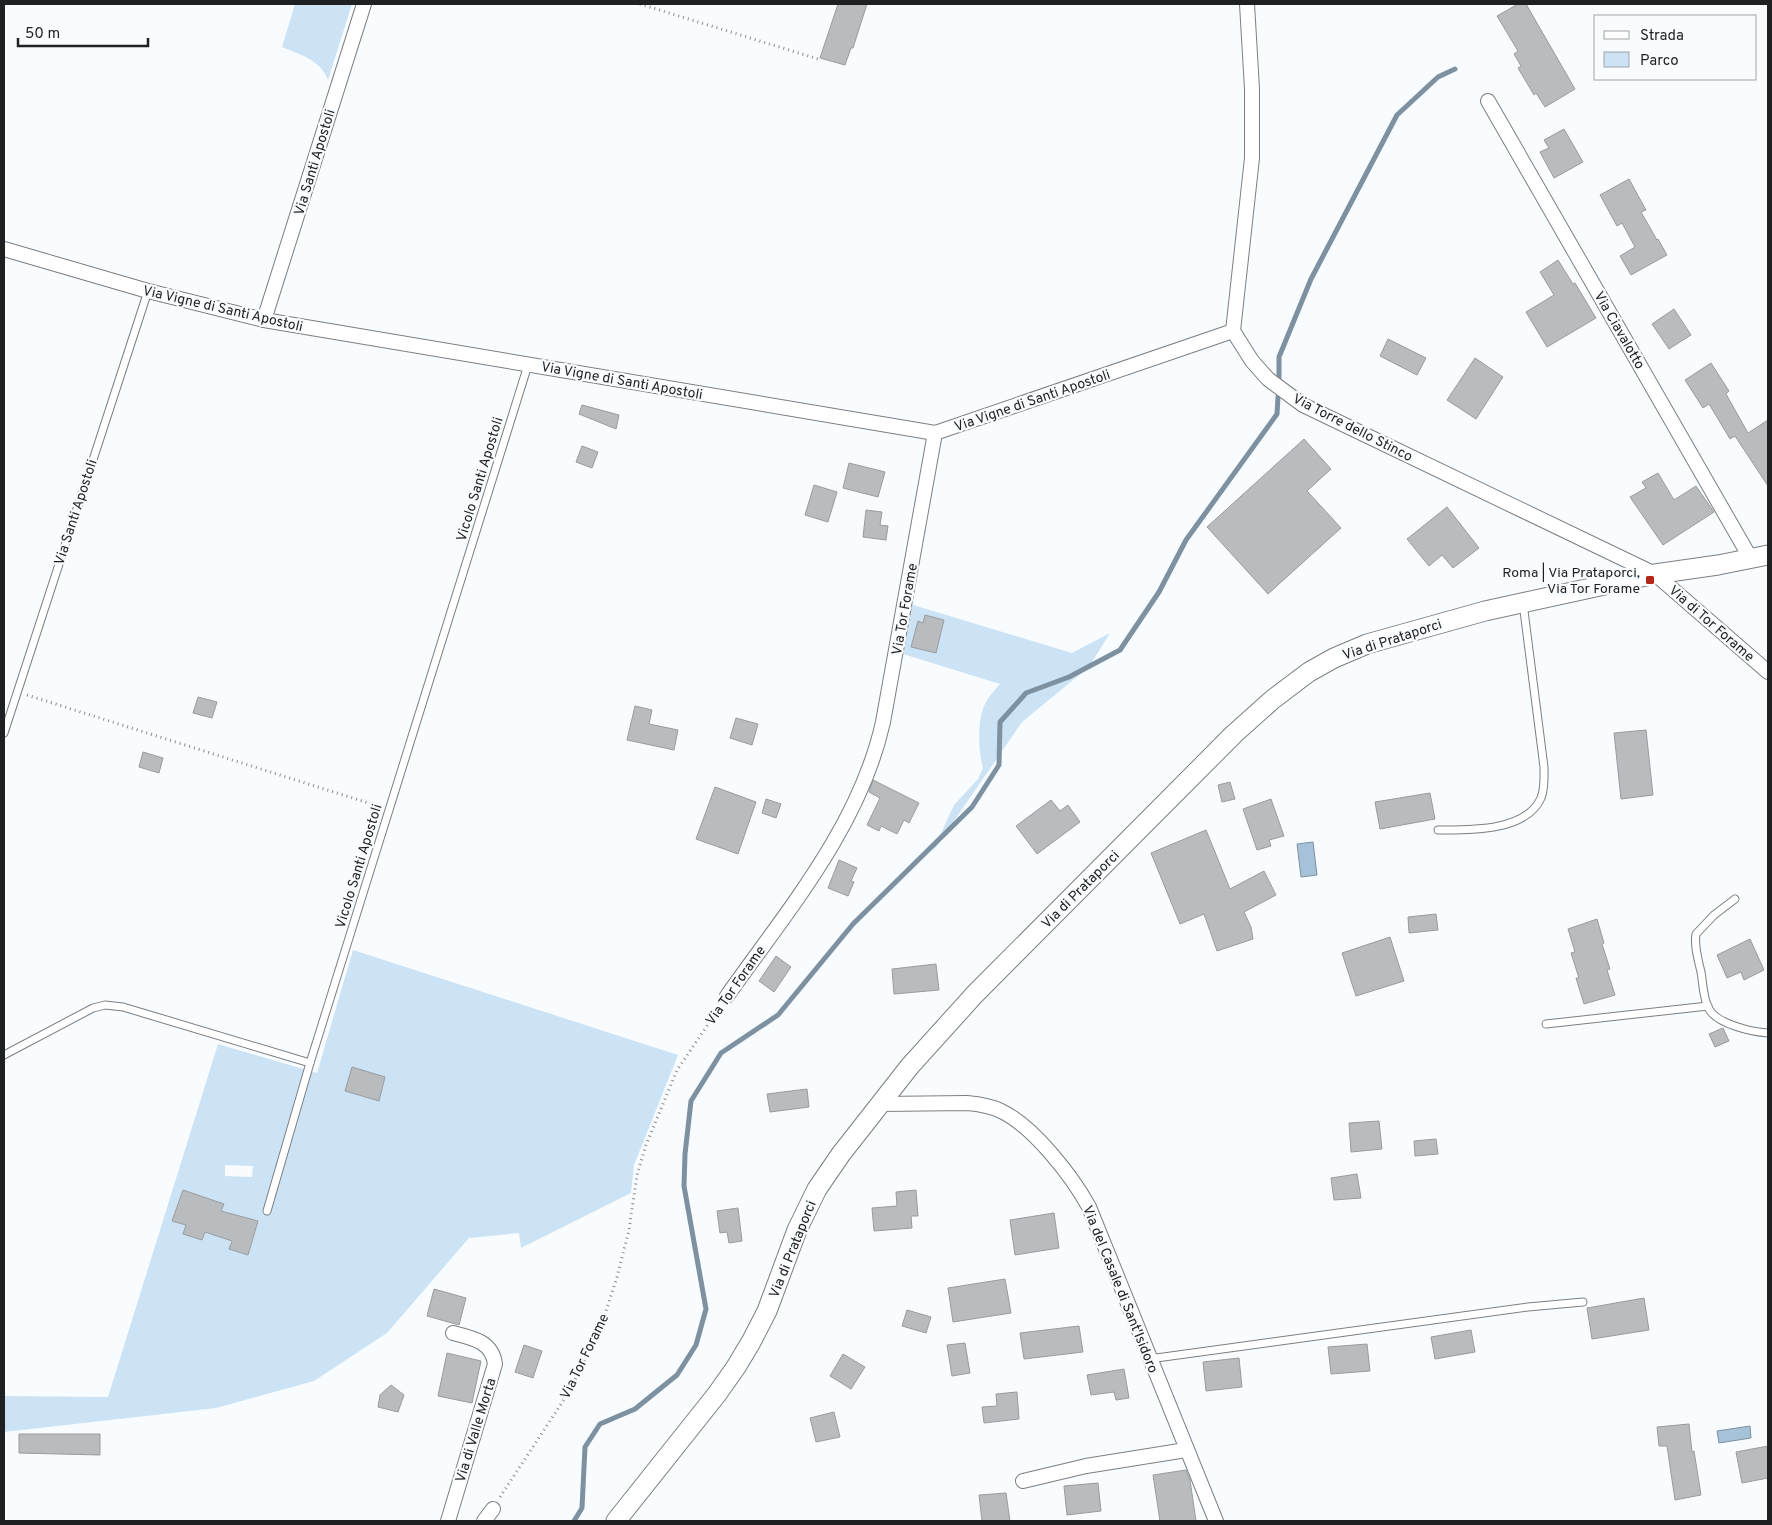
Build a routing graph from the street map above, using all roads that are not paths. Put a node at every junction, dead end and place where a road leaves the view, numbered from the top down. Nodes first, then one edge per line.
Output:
1 (364, 4) edge
2 (1248, 4) edge
3 (1488, 101) dead end
4 (4, 249) edge
5 (148, 291) junction
6 (264, 320) junction
7 (1233, 331) junction
8 (528, 365) junction
9 (935, 433) junction
10 (1760, 557) edge
11 (1655, 574) junction
12 (1523, 602) junction
13 (1768, 672) edge
14 (4, 733) edge
15 (1438, 830) dead end
16 (1735, 899) dead end
17 (727, 996) road end
18 (1708, 1006) junction
19 (1546, 1024) dead end
20 (1768, 1033) edge
21 (4, 1055) edge
22 (310, 1063) junction
23 (881, 1104) junction
24 (267, 1212) dead end
25 (1583, 1302) dead end
26 (453, 1333) dead end
27 (1149, 1359) junction
28 (1186, 1450) junction
29 (1023, 1481) dead end
30 (493, 1509) road end
31 (448, 1521) edge
32 (484, 1521) edge
33 (616, 1521) edge
34 (1216, 1521) edge

1 - 6 street, Via Santi Apostoli
2 - 7 street
3 - 10 street, Via Ciavalotto
4 - 5 street, Via Vigne di Santi Apostoli
5 - 6 street, Via Vigne di Santi Apostoli
5 - 14 lane, Via Santi Apostoli
6 - 8 street, Via Vigne di Santi Apostoli
7 - 9 street, Via Vigne di Santi Apostoli
7 - 11 street, Via Torre dello Stinco
8 - 9 street, Via Vigne di Santi Apostoli
8 - 22 lane, Vicolo Santi Apostoli
9 - 17 street, Via Tor Forame
10 - 11 street, Via di Prataporci
11 - 12 street, Via di Prataporci
11 - 13 street, Via di Tor Forame
12 - 15 lane
12 - 23 street, Via di Prataporci
16 - 18 lane
18 - 19 lane
18 - 20 lane
21 - 22 lane
22 - 24 lane, Vicolo Santi Apostoli
23 - 27 street, Via del Casale di Sant'Isidoro
23 - 33 street, Via di Prataporci
25 - 27 lane
26 - 31 street, Via di Valle Morta
27 - 28 street, Via del Casale di Sant'Isidoro
28 - 29 street
28 - 34 street, Via del Casale di Sant'Isidoro
30 - 32 street

